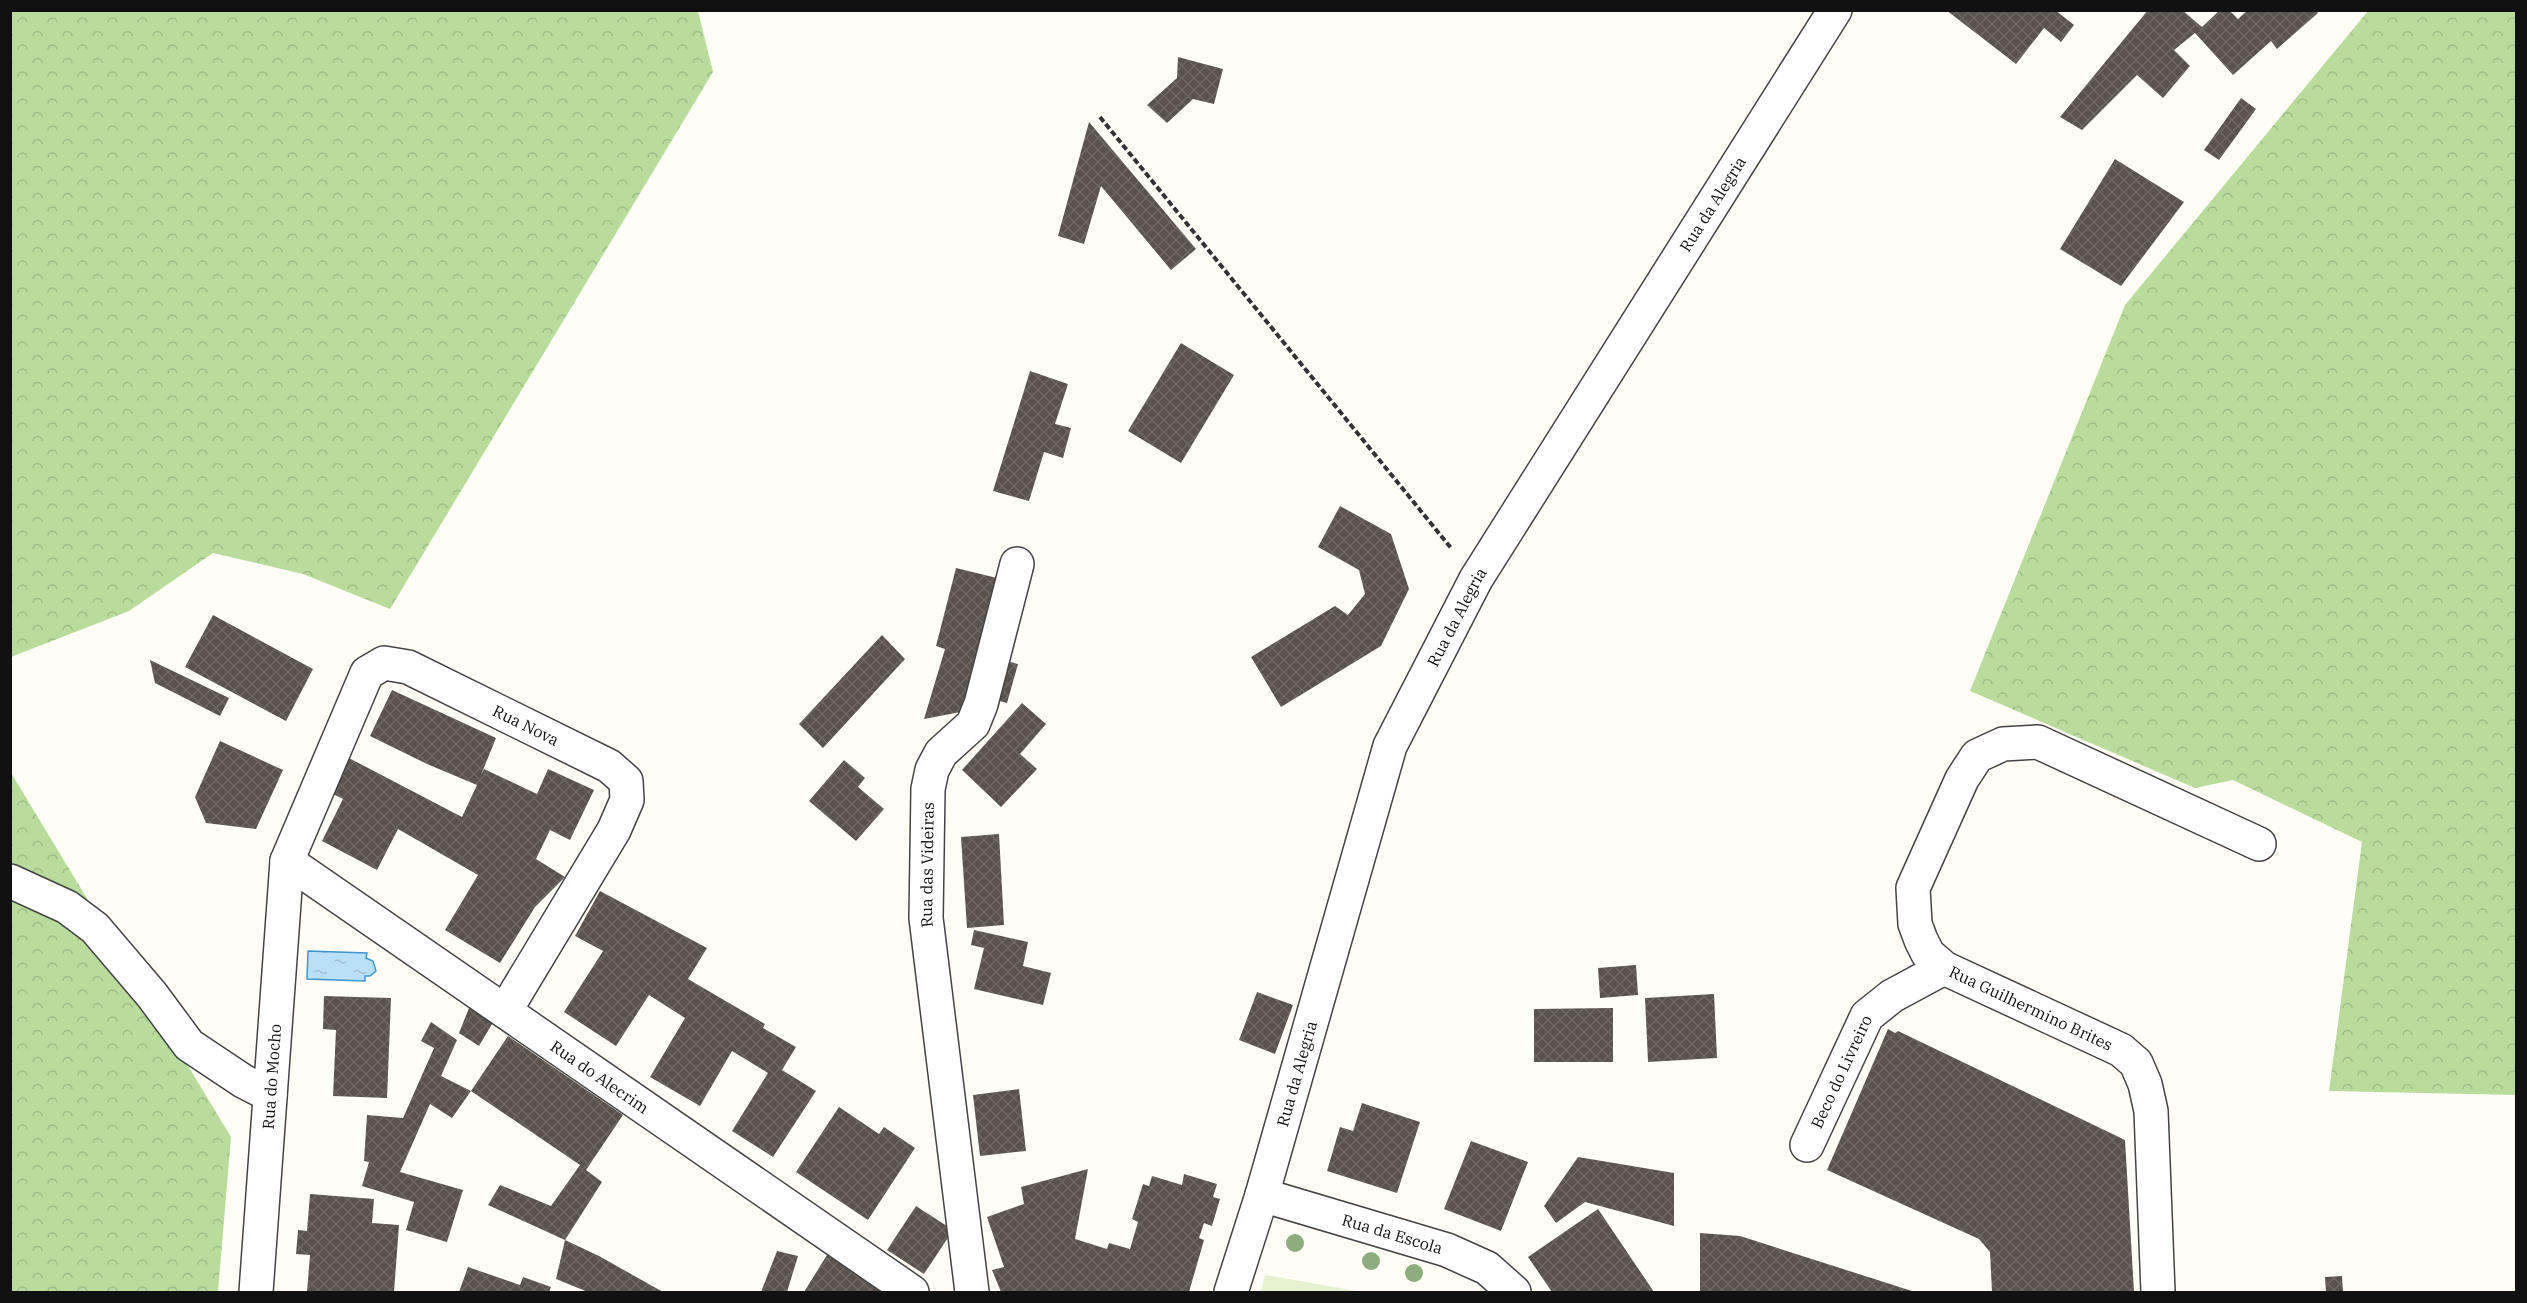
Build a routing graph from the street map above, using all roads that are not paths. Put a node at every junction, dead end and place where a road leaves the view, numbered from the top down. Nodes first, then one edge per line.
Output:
1 (1835, 10) edge
2 (1017, 564) dead end
3 (2259, 844) dead end
4 (287, 861) junction
5 (10, 881) edge
6 (1944, 968) junction
7 (505, 1011) junction
8 (270, 1095) junction
9 (1807, 1145) dead end
10 (1262, 1194) junction
11 (255, 1293) edge
12 (912, 1293) edge
13 (972, 1293) edge
14 (1231, 1293) edge
15 (1514, 1293) edge
16 (2158, 1293) edge

1 - 10 street, Rua da Alegria
2 - 13 street, Rua das Videiras
3 - 6 street, Rua Guilhermino Brites
4 - 7 street, Rua do Alecrim
4 - 7 street, Rua Nova
4 - 8 street, Rua do Mocho
5 - 8 street
6 - 9 street, Beco do Livreiro
6 - 16 street, Rua Guilhermino Brites
7 - 12 street, Rua do Alecrim
8 - 11 street, Rua do Mocho
10 - 14 street, Rua da Alegria
10 - 15 street, Rua da Escola

